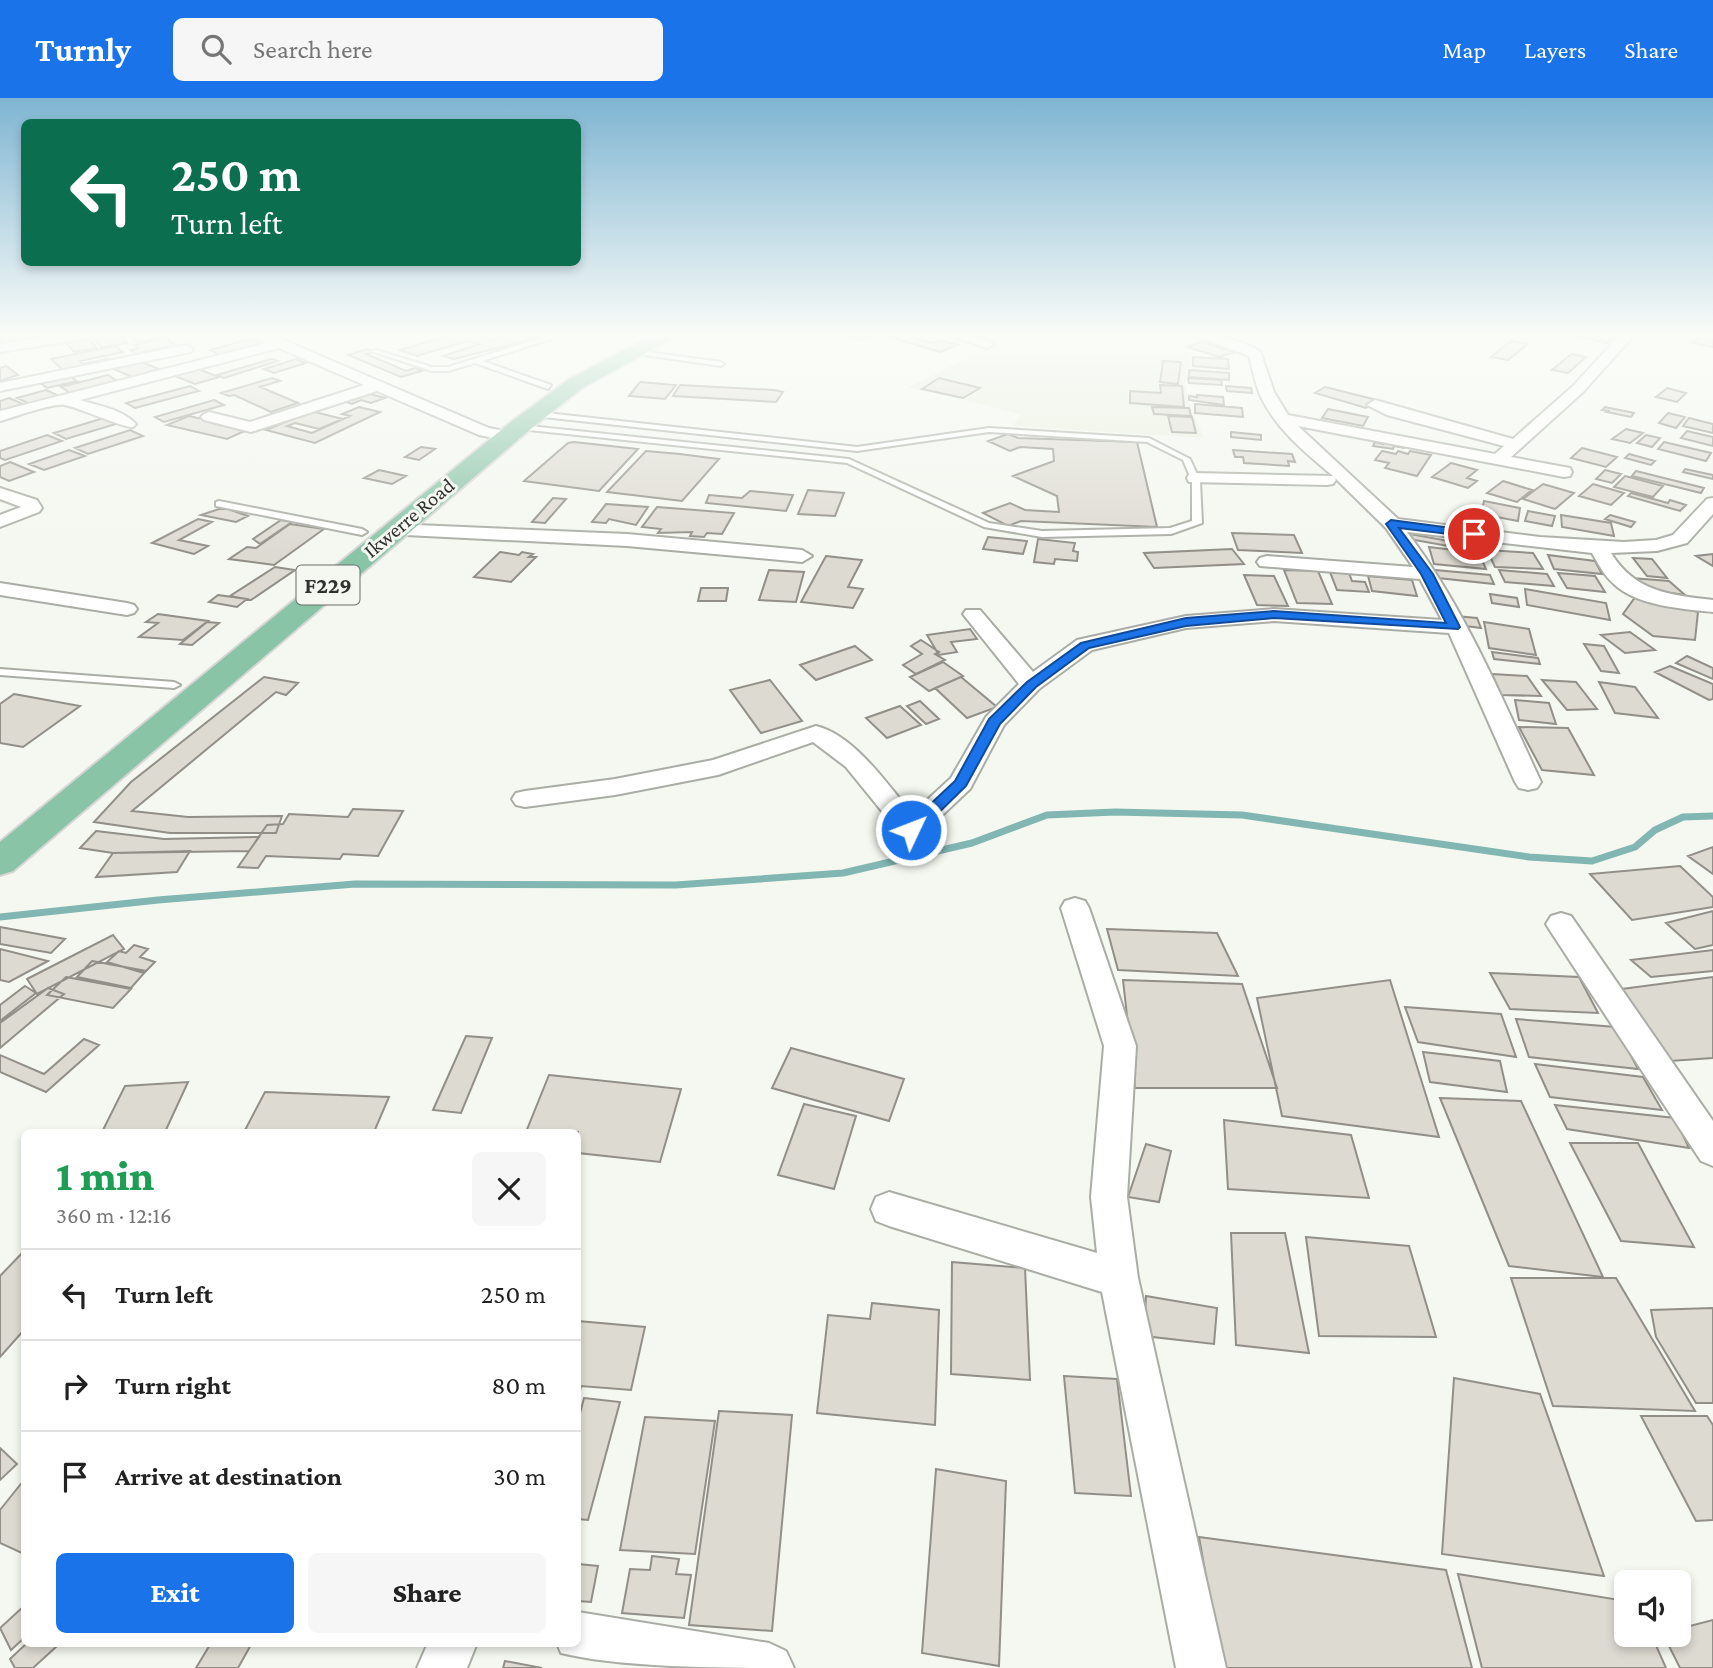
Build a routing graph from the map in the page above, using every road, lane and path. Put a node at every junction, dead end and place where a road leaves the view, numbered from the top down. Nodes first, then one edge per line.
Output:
1 (38, 406) edge
2 (84, 406) edge
3 (316, 406) edge
4 (443, 406) edge
5 (531, 406) edge
6 (542, 406) edge
7 (1274, 406) edge
8 (1378, 406) edge
9 (1558, 406) edge
10 (0, 416) edge
11 (209, 417) dead end
12 (1283, 419) junction
13 (128, 424) dead end
14 (512, 427) junction
15 (1515, 444) junction
16 (1497, 460) junction
17 (1564, 472) dead end
18 (1195, 478) junction
19 (1327, 480) dead end
20 (0, 493) edge
21 (1713, 503) edge
22 (219, 504) dead end
23 (0, 522) edge
24 (1391, 524) junction
25 (393, 530) junction
26 (362, 532) junction
27 (1598, 547) junction
28 (802, 556) dead end
29 (1267, 562) dead end
30 (1427, 574) junction
31 (0, 589) edge
32 (1713, 606) edge
33 (127, 610) dead end
34 (973, 614) dead end
35 (1454, 627) junction
36 (0, 672) edge
37 (1031, 684) junction
38 (174, 685) junction
39 (1528, 782) dead end
40 (525, 799) dead end
41 (0, 830) edge
42 (0, 862) edge
43 (1074, 908) dead end
44 (1561, 924) dead end
45 (1713, 1150) edge
46 (889, 1209) dead end
47 (1119, 1278) junction
48 (581, 1637) edge
49 (451, 1647) edge
50 (442, 1668) edge
51 (769, 1668) edge
52 (1200, 1668) edge

1 - 10 street
2 - 13 street
3 - 11 street
4 - 14 street
5 - 14 main road, F229
6 - 14 main road, Ikwerre Road / F229
7 - 12 street
8 - 15 street
9 - 15 street
12 - 16 street
12 - 24 street
14 - 18 lane
14 - 18 lane
14 - 25 main road, Ikwerre Road / F229
14 - 26 main road, F229
15 - 16 street
16 - 17 street
18 - 19 street
20 - 23 street
21 - 27 street
22 - 26 lane
24 - 27 street
24 - 30 street
25 - 28 street
25 - 42 main road, Ikwerre Road / F229
26 - 38 main road, F229
27 - 32 street
29 - 30 street
30 - 35 street
31 - 33 street
34 - 37 street
35 - 37 street
35 - 39 street
36 - 38 lane
37 - 40 street
38 - 41 main road, F229
43 - 47 street
44 - 45 street
46 - 47 street
47 - 52 street
48 - 51 street
49 - 50 street

